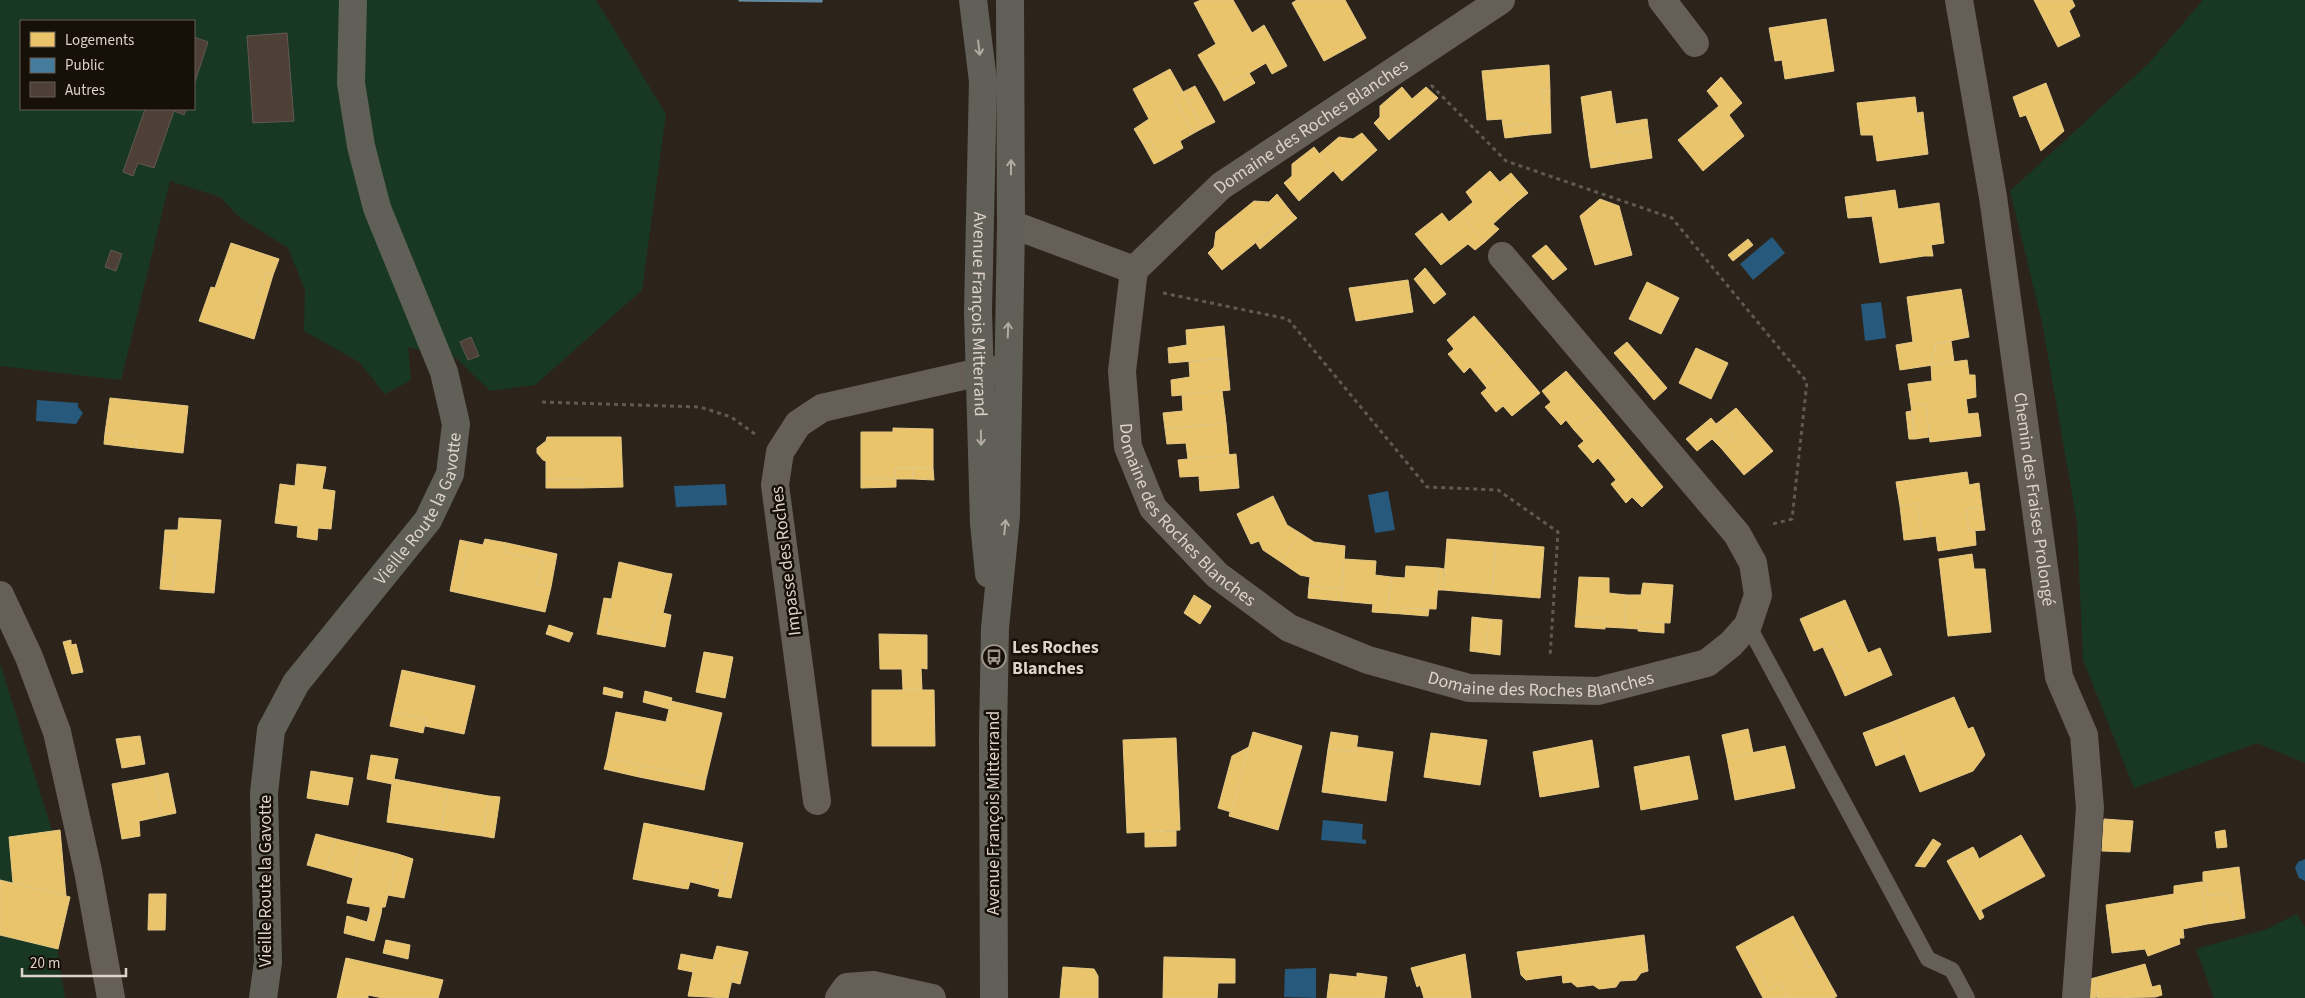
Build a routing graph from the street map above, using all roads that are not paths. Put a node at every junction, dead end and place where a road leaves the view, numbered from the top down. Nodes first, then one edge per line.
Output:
1 (353, 0) edge
2 (973, 0) edge
3 (1010, 0) edge
4 (1501, 0) edge
5 (1662, 0) edge
6 (1959, 0) edge
7 (1695, 43) dead end
8 (1011, 224) junction
9 (1502, 256) dead end
10 (1133, 278) junction
11 (1008, 369) junction
12 (980, 372) junction
13 (0, 595) edge
14 (1748, 625) junction
15 (995, 628) junction
16 (818, 802) dead end
17 (102, 948) junction
18 (111, 998) edge
19 (126, 998) edge
20 (262, 998) edge
21 (840, 998) edge
22 (932, 998) edge
23 (994, 998) edge
24 (1967, 998) edge
25 (2076, 998) edge

1 - 20 main road, Vieille Route la Gavotte
2 -> 12 main road, Avenue François Mitterrand
8 -> 3 main road, Avenue François Mitterrand
4 - 10 street, Domaine des Roches Blanches
5 - 7 street
6 - 25 street, Chemin des Fraises Prolongé
8 - 10 street
11 -> 8 main road, Avenue François Mitterrand
9 - 14 street, Domaine des Roches Blanches
10 - 14 street, Domaine des Roches Blanches
11 - 12 street, Impasse des Roches
15 -> 11 main road, Avenue François Mitterrand
12 -> 15 main road, Avenue François Mitterrand
12 - 16 street, Impasse des Roches
13 - 17 street
14 - 24 lane
15 - 23 main road, Avenue François Mitterrand
17 - 18 street
17 - 19 street
21 - 22 street

